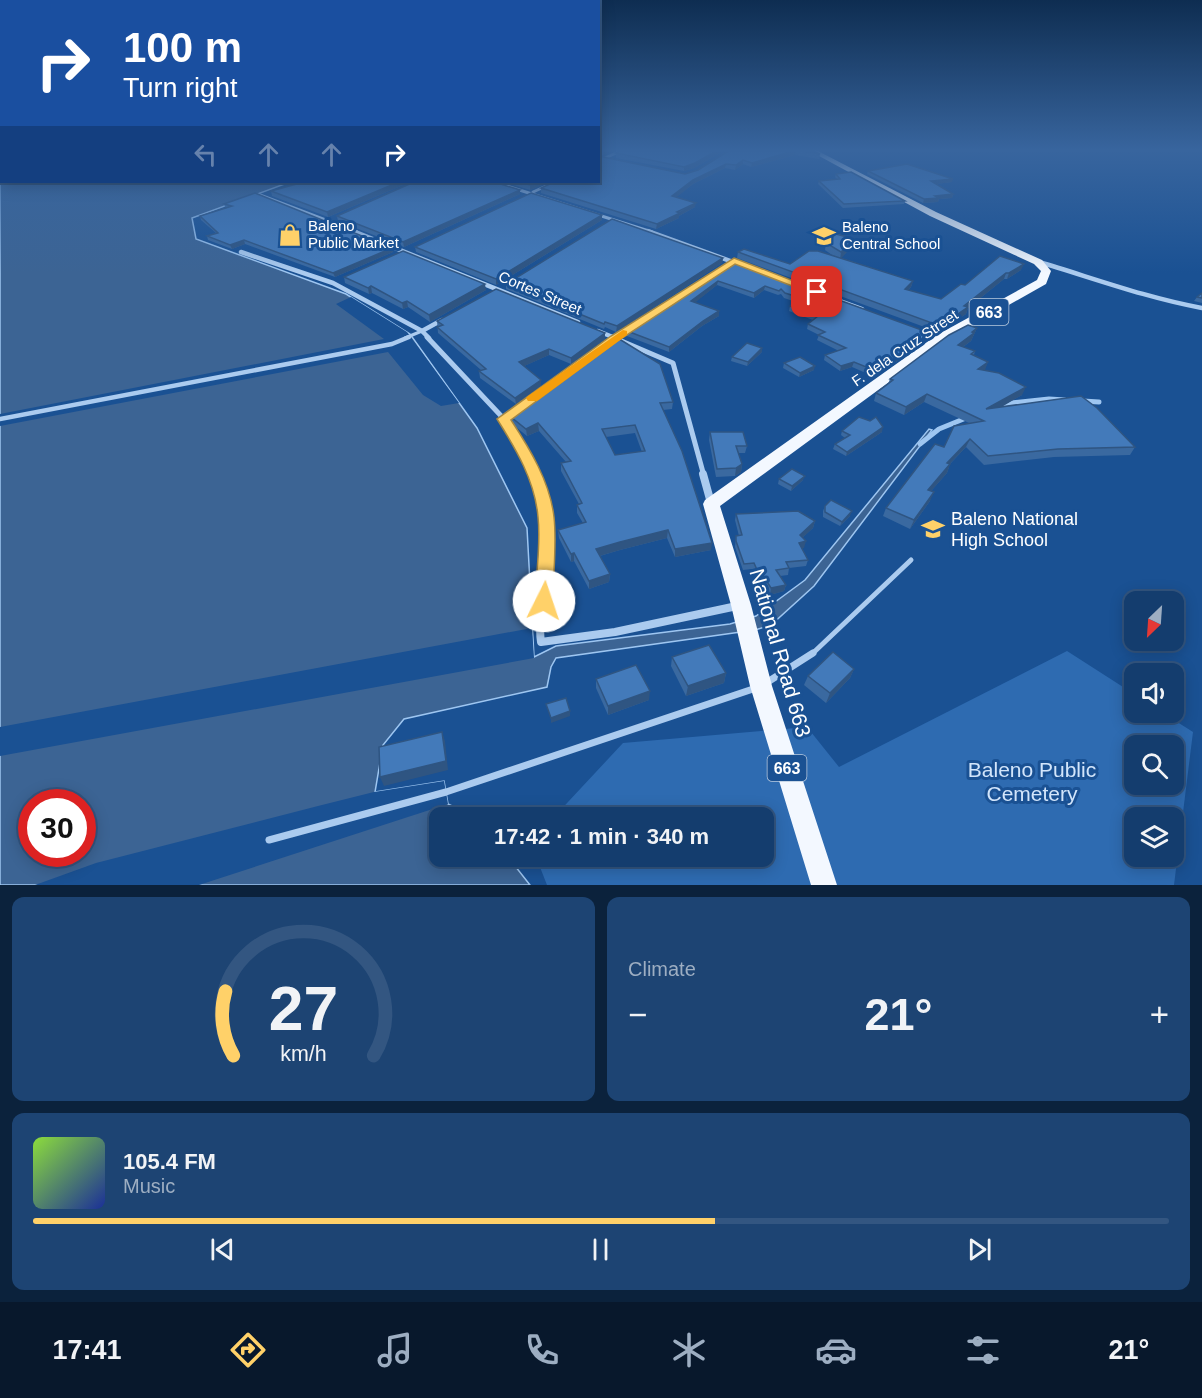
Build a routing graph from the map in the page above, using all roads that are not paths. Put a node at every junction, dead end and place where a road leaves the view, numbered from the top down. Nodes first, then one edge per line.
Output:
1 (890, 191) edge
2 (269, 192) edge
3 (532, 192) joint
4 (522, 197) edge
5 (340, 216) edge
6 (614, 218) junction
7 (329, 221) junction
8 (604, 224) edge
9 (418, 247) edge
10 (241, 252) dead end
11 (408, 252) junction
12 (397, 256) edge
13 (734, 261) junction
14 (1038, 262) junction
15 (344, 279) edge
16 (333, 283) junction
17 (508, 283) edge
18 (498, 289) junction
19 (489, 294) edge
20 (1202, 308) edge
21 (865, 310) edge
22 (450, 315) edge
23 (583, 325) edge
24 (594, 329) edge
25 (422, 331) junction
26 (615, 338) junction
27 (606, 345) edge
28 (597, 351) edge
29 (0, 419) edge
30 (504, 419) junction
31 (711, 504) junction
32 (911, 560) dead end
33 (742, 609) junction
34 (761, 686) junction
35 (269, 840) dead end
36 (824, 885) edge

1 - 14 main road
2 - 7 street, Cortes Street
3 - 4 street
3 - 6 street
5 - 7 street
6 - 8 street
6 - 13 street
7 - 11 street, Cortes Street
9 - 11 street
10 - 16 street
11 - 12 street
11 - 18 street, Cortes Street
13 - 21 street
13 - 26 street
14 - 20 street
14 - 31 main road, F. dela Cruz Street / 663
15 - 16 street
16 - 25 street
17 - 18 street
18 - 19 street
18 - 23 street, Cortes Street
22 - 25 street
24 - 26 street, Cortes Street
25 - 29 lane
25 - 30 street
26 - 27 street
26 - 31 street, Cortes Street
28 - 30 street
30 - 33 street
31 - 33 main road, National Road 663 / 663
32 - 34 lane
33 - 34 main road, National Road 663 / 663
34 - 35 lane
34 - 36 main road, National Road 663 / 663

